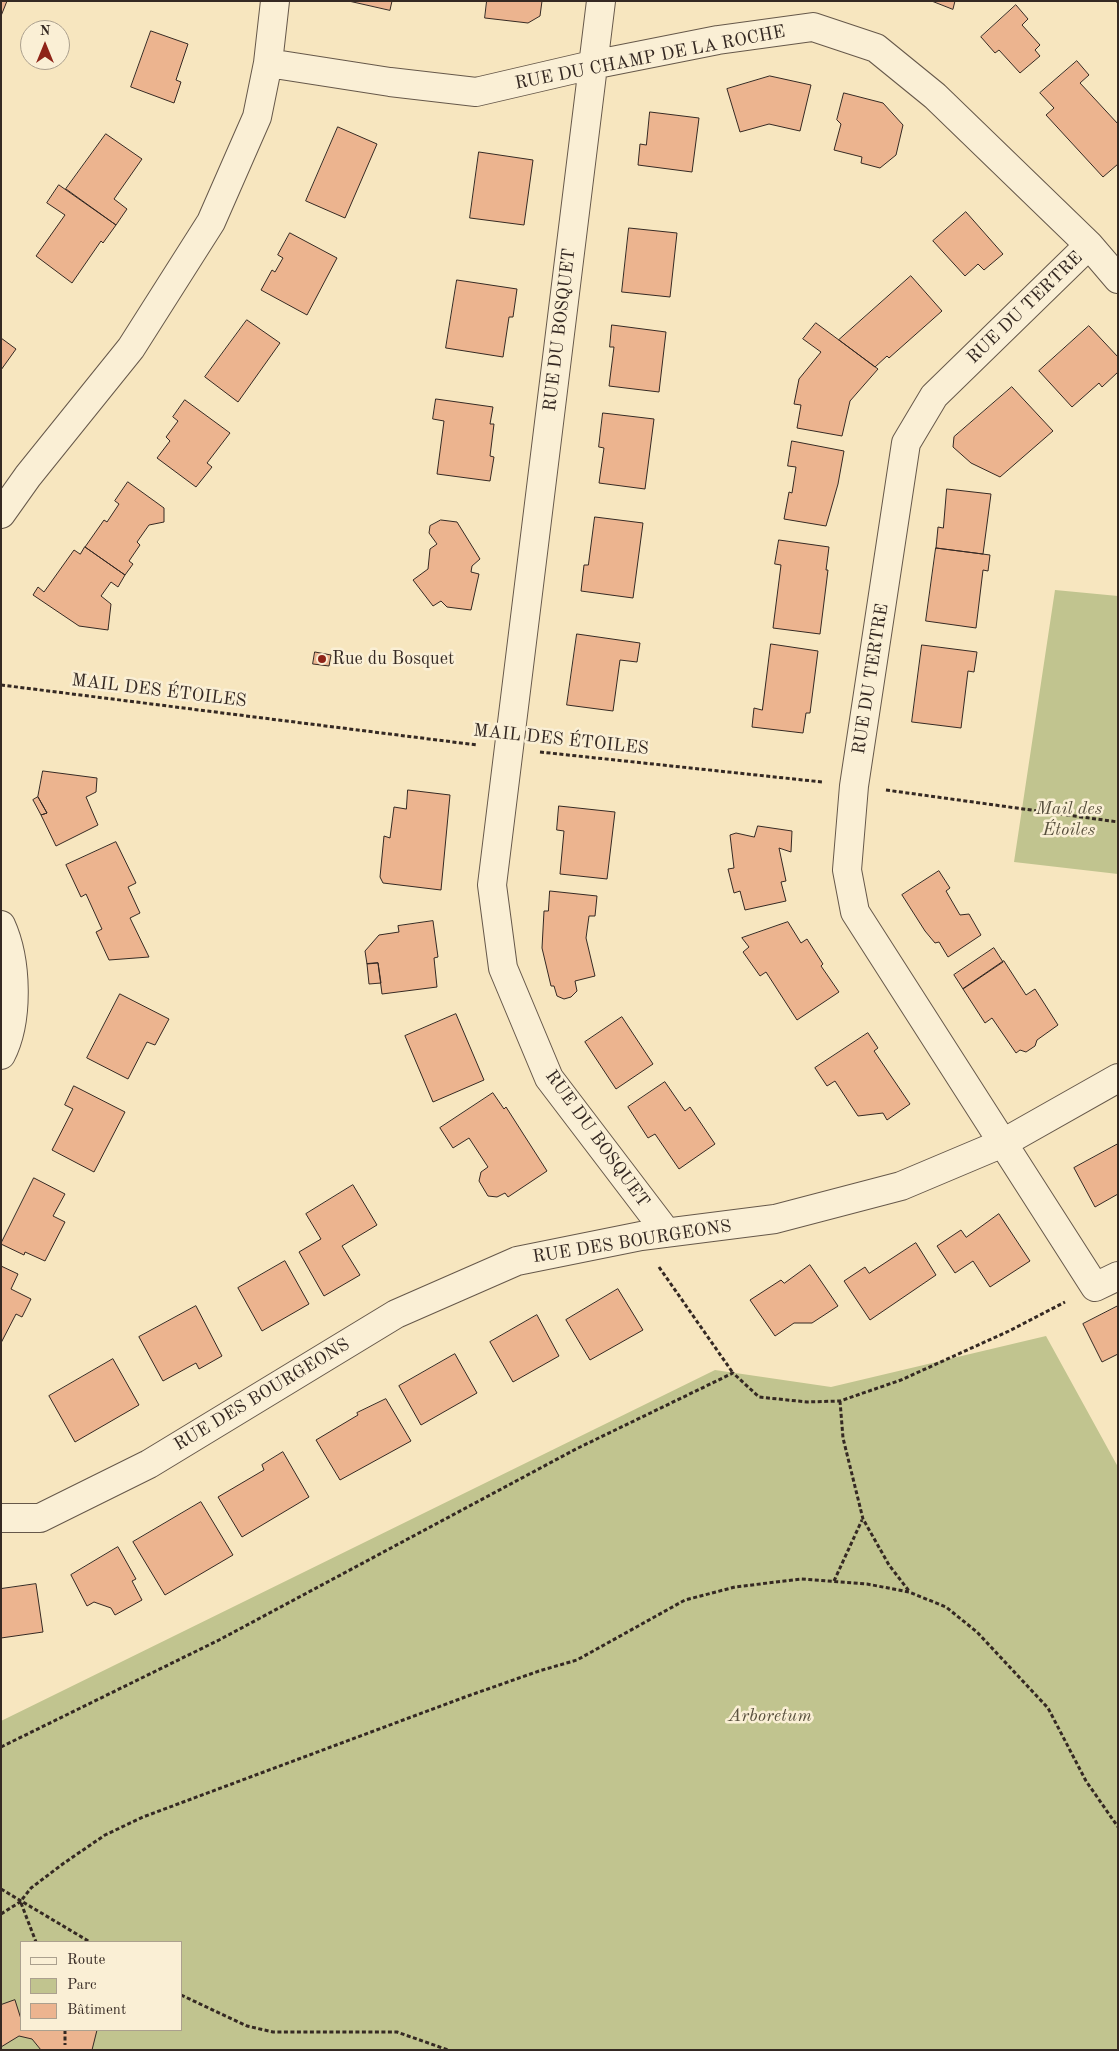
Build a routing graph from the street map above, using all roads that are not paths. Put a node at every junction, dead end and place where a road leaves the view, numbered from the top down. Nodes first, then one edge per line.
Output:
1 (275, 1) edge
2 (601, 1) edge
3 (268, 63) junction
4 (592, 65) junction
5 (1089, 246) junction
6 (1118, 279) edge
7 (1, 514) edge
8 (1, 925) edge
9 (1, 1055) edge
10 (1118, 1078) edge
11 (1003, 1143) junction
12 (654, 1235) junction
13 (1106, 1282) edge
14 (1, 1518) edge

1 - 3 street
2 - 4 street, RUE DU BOSQUET
3 - 4 street, RUE DU CHAMP DE LA ROCHE
3 - 7 street
4 - 5 street, RUE DU CHAMP DE LA ROCHE
4 - 12 street, RUE DU BOSQUET
5 - 6 street, RUE DU CHAMP DE LA ROCHE
5 - 11 street, RUE DU TERTRE
8 - 9 street
10 - 11 street, RUE DES BOURGEONS
11 - 12 street, RUE DES BOURGEONS
11 - 13 street, RUE DU TERTRE
12 - 14 street, RUE DES BOURGEONS

